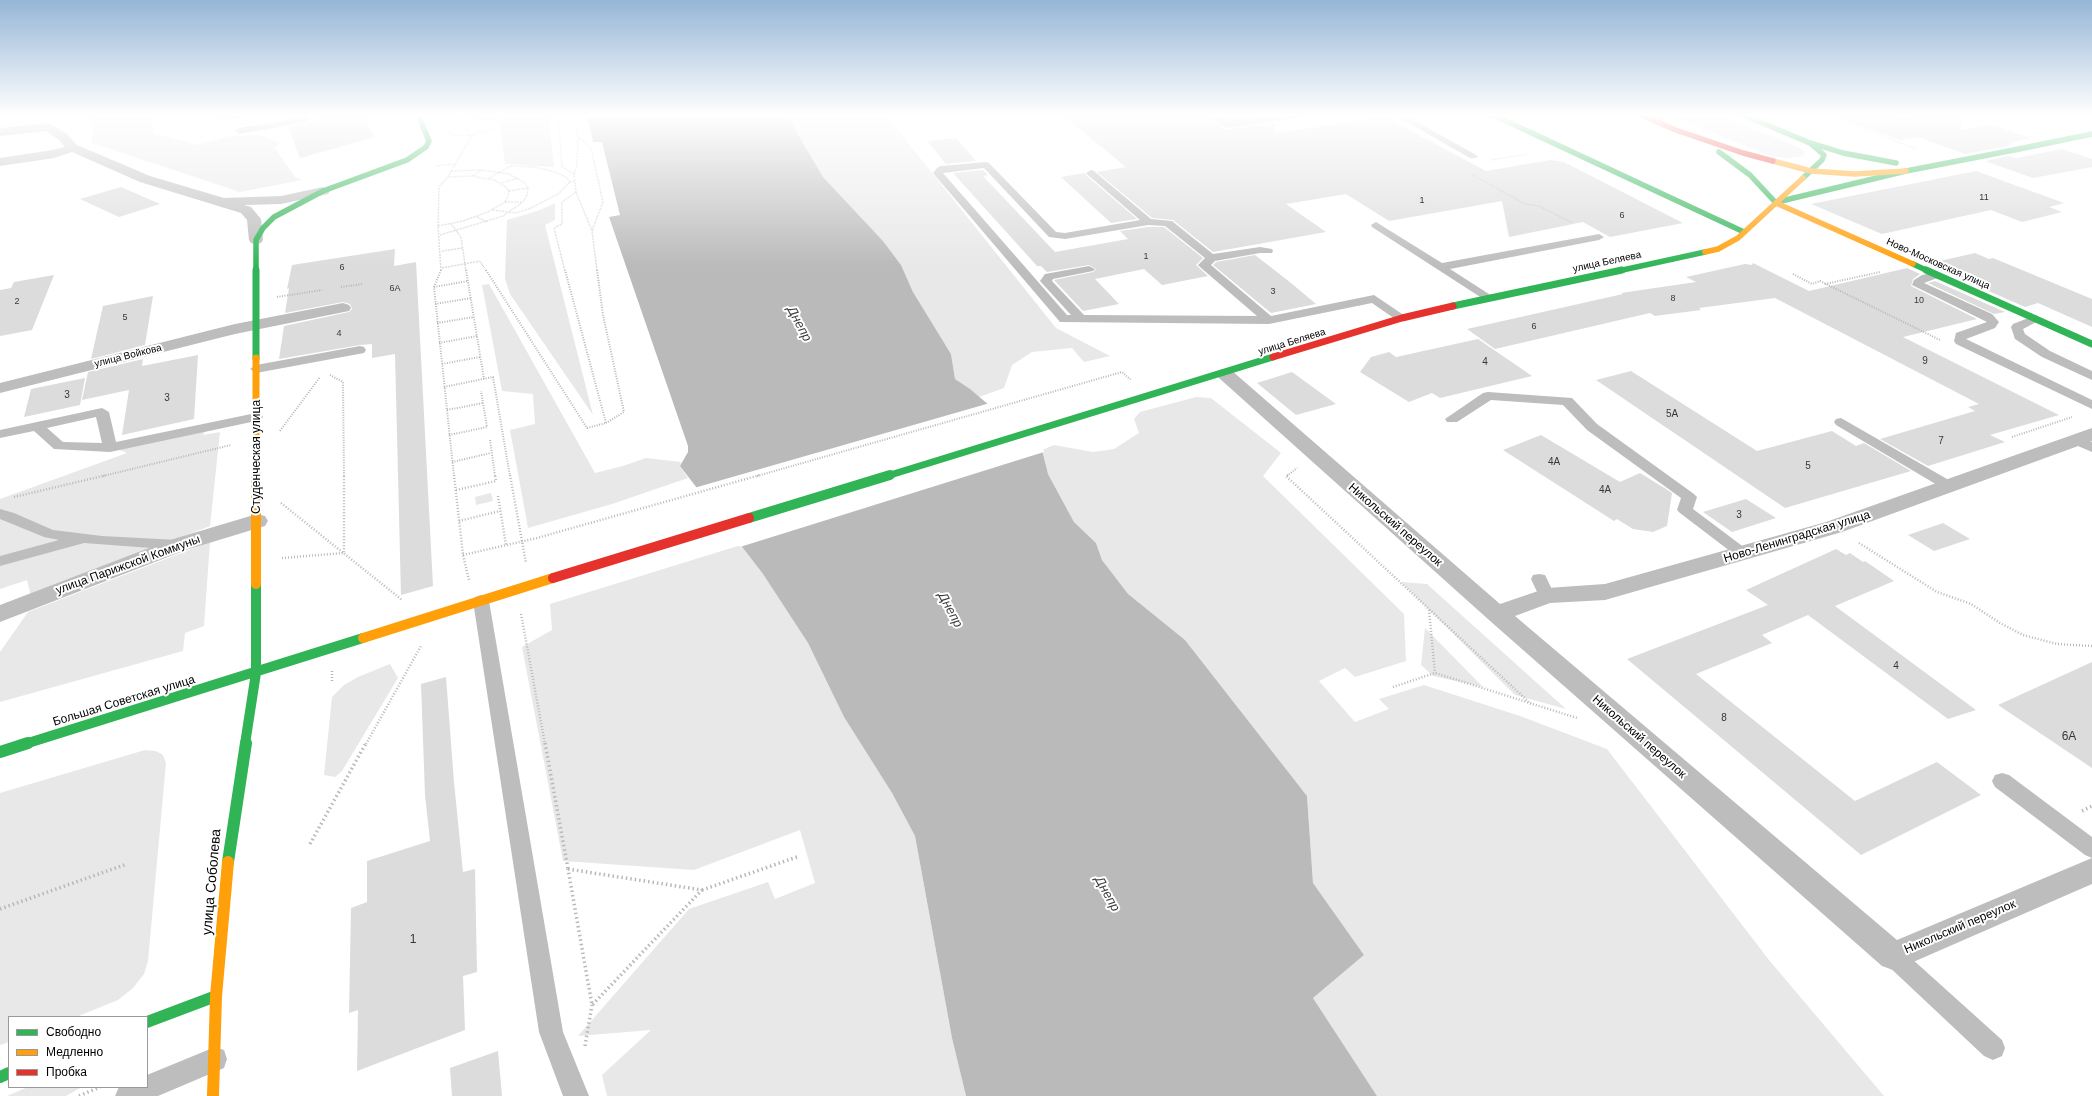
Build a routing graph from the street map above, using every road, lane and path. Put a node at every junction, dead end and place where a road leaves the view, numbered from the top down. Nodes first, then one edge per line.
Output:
1 (113, 165) edge
2 (393, 165) edge
3 (454, 165) edge
4 (562, 165) edge
5 (577, 165) edge
6 (594, 165) edge
7 (984, 165) edge
8 (986, 165) edge
9 (1601, 165) edge
10 (1737, 165) edge
11 (1792, 165) edge
12 (1816, 165) edge
13 (1934, 165) edge
14 (452, 170) junction
15 (481, 170) junction
16 (1811, 170) junction
17 (1906, 171) junction
18 (502, 173) junction
19 (1091, 173) dead end
20 (574, 174) junction
21 (1471, 174) dead end
22 (472, 176) junction
23 (448, 177) junction
24 (518, 178) junction
25 (489, 179) junction
26 (575, 181) junction
27 (570, 182) junction
28 (502, 183) junction
29 (528, 188) junction
30 (323, 191) junction
31 (509, 191) junction
32 (576, 192) junction
33 (219, 200) junction
34 (505, 202) junction
35 (523, 202) junction
36 (1776, 203) junction
37 (493, 210) junction
38 (508, 212) junction
39 (477, 217) junction
40 (488, 222) junction
41 (1148, 222) junction
42 (451, 224) junction
43 (1376, 225) dead end
44 (438, 226) junction
45 (456, 230) junction
46 (592, 230) junction
47 (1744, 232) junction
48 (440, 235) junction
49 (1599, 237) joint
50 (256, 240) junction
51 (463, 248) junction
52 (442, 251) junction
53 (1268, 251) dead end
54 (1211, 258) junction
55 (466, 264) junction
56 (1441, 267) junction
57 (442, 268) junction
58 (1089, 269) dead end
59 (1887, 270) dead end
60 (1793, 274) dead end
61 (1936, 275) junction
62 (468, 281) junction
63 (362, 284) dead end
64 (1812, 284) dead end
65 (1825, 284) dead end
66 (434, 287) junction
67 (337, 288) dead end
68 (329, 289) dead end
69 (275, 297) dead end
70 (471, 298) junction
71 (1488, 298) junction
72 (436, 304) junction
73 (343, 308) dead end
74 (474, 317) junction
75 (1080, 318) junction
76 (1402, 318) junction
77 (2036, 319) junction
78 (1269, 320) junction
79 (437, 323) junction
80 (256, 324) junction
81 (477, 336) junction
82 (440, 343) junction
83 (2092, 344) edge
84 (360, 350) dead end
85 (337, 354) junction
86 (480, 357) junction
87 (442, 364) junction
88 (256, 369) junction
89 (323, 373) junction
90 (1225, 374) junction
91 (2092, 376) edge
92 (484, 379) junction
93 (1134, 382) dead end
94 (444, 387) junction
95 (0, 388) edge
96 (481, 391) dead end
97 (483, 403) junction
98 (2092, 405) edge
99 (447, 410) junction
100 (2079, 414) dead end
101 (256, 417) junction
102 (1452, 419) dead end
103 (1841, 422) dead end
104 (606, 423) junction
105 (37, 426) junction
106 (280, 432) dead end
107 (0, 434) edge
108 (450, 435) junction
109 (2012, 437) dead end
110 (490, 440) dead end
111 (2087, 441) edge
112 (234, 445) dead end
113 (110, 448) junction
114 (491, 453) junction
115 (452, 462) junction
116 (1298, 467) dead end
117 (1949, 486) junction
118 (456, 490) junction
119 (498, 496) dead end
120 (8, 498) dead end
121 (281, 503) dead end
122 (500, 511) junction
123 (0, 514) edge
124 (257, 521) junction
125 (459, 521) junction
126 (1834, 527) junction
127 (84, 538) junction
128 (522, 541) junction
129 (178, 545) junction
130 (506, 545) junction
131 (344, 553) junction
132 (1745, 554) junction
133 (463, 556) junction
134 (282, 558) dead end
135 (0, 561) edge
136 (526, 563) dead end
137 (552, 578) joint
138 (469, 580) dead end
139 (402, 600) dead end
140 (481, 601) junction
141 (1429, 610) junction
142 (0, 614) edge
143 (521, 614) dead end
144 (1497, 614) junction
145 (421, 646) dead end
146 (2092, 646) edge
147 (256, 673) junction
148 (1435, 673) junction
149 (1393, 687) dead end
150 (1531, 704) junction
151 (1582, 720) dead end
152 (0, 752) edge
153 (2002, 781) dead end
154 (310, 844) dead end
155 (2092, 849) edge
156 (797, 857) dead end
157 (128, 864) dead end
158 (568, 869) junction
159 (2092, 872) edge
160 (702, 890) junction
161 (0, 909) edge
162 (1892, 956) junction
163 (216, 996) junction
164 (592, 1005) junction
165 (148, 1022) edge
166 (585, 1048) dead end
167 (1993, 1048) dead end
168 (215, 1058) junction
169 (148, 1087) edge
170 (98, 1088) edge
171 (146, 1088) edge
172 (79, 1096) edge
173 (128, 1096) edge
174 (213, 1096) edge
175 (576, 1096) edge

1 - 33 street, Студенческая улица
2 - 30 main road
3 - 14 path
4 - 20 path
5 - 20 path
6 - 46 path
7 - 75 lane
8 - 41 lane
9 - 47 main road
10 - 36 main road
11 - 16 main road
12 - 16 main road
13 - 17 main road, улица Беляева
14 - 15 path
14 - 23 path
15 - 18 path
15 - 22 path
16 - 17 main road
16 - 36 main road
17 - 36 main road, улица Беляева
18 - 24 path
18 - 25 path
18 - 27 path
19 - 41 lane
20 - 26 path
21 - 49 path
22 - 23 path
22 - 25 path
23 - 44 path
24 - 28 path
24 - 29 path
25 - 28 path
26 - 27 path
26 - 32 path
27 - 38 path
28 - 31 path
29 - 31 path
29 - 35 path
30 - 33 street, Студенческая улица
30 - 50 main road
31 - 34 path
32 - 46 path
32 - 104 path
33 - 50 street, Студенческая улица
34 - 35 path
34 - 37 path
35 - 38 path
36 - 47 main road, улица Беляева
36 - 61 main road, Ново-Московская улица
37 - 38 path
37 - 39 path
38 - 40 path
39 - 40 path
39 - 42 path
40 - 45 path
41 - 54 lane
42 - 44 path
42 - 45 path
43 - 56 lane
44 - 48 path
45 - 48 path
45 - 51 path
46 - 104 path
47 - 71 main road, улица Беляева
48 - 52 path
49 - 56 lane
50 - 80 main road, Студенческая улица
51 - 52 path
51 - 55 path
52 - 57 path
53 - 54 lane
54 - 78 lane
55 - 57 path
55 - 62 path
55 - 104 path
56 - 71 lane
57 - 66 path
58 - 75 lane
59 - 65 path
60 - 64 path
61 - 77 main road, Ново-Московская улица
61 - 98 lane
62 - 66 path
62 - 70 path
63 - 67 path
66 - 72 path
68 - 69 path
70 - 72 path
70 - 74 path
71 - 76 main road, улица Беляева
72 - 79 path
73 - 80 street, улица Войкова
74 - 79 path
74 - 81 path
75 - 78 lane
76 - 78 lane
76 - 90 main road, улица Беляева
77 - 83 main road, Ново-Московская улица
77 - 91 lane
79 - 82 path
80 - 88 main road, Студенческая улица
80 - 95 street, улица Войкова
81 - 82 path
81 - 86 path
82 - 87 path
84 - 85 lane
85 - 88 lane
85 - 89 path
86 - 87 path
86 - 92 path
87 - 94 path
88 - 101 main road, Студенческая улица
89 - 106 path
89 - 131 path
90 - 137 main road, улица Беляева
90 - 144 street, Никольский переулок
92 - 94 path
92 - 128 path
93 - 128 path
94 - 99 path
96 - 97 path
97 - 99 path
97 - 108 path
99 - 108 path
100 - 109 path
101 - 113 lane
101 - 124 main road, Студенческая улица
102 - 132 lane
103 - 117 lane
105 - 107 lane
105 - 113 lane
105 - 113 lane
108 - 115 path
110 - 114 path
111 - 117 street, Ново-Ленинградская улица
112 - 120 path
114 - 115 path
114 - 118 path
115 - 118 path
116 - 141 path
117 - 126 street, Ново-Ленинградская улица
118 - 125 path
119 - 122 path
121 - 131 path
122 - 125 path
122 - 130 path
123 - 127 lane
124 - 129 street, улица Парижской Коммуны
124 - 147 main road, Студенческая улица
125 - 133 path
126 - 132 street, Ново-Ленинградская улица
126 - 146 path
127 - 129 lane
127 - 135 lane
128 - 130 path
128 - 136 path
129 - 142 street, улица Парижской Коммуны
130 - 133 path
131 - 134 path
131 - 139 path
132 - 144 street, Ново-Ленинградская улица
133 - 138 path
137 - 140 main road, Большая Советская улица
140 - 147 main road, Большая Советская улица
140 - 175 lane
141 - 148 path
141 - 150 path
143 - 158 path
144 - 162 street, Никольский переулок
145 - 154 path
147 - 152 main road, Большая Советская улица
147 - 163 main road, улица Соболева
148 - 149 path
148 - 150 path
150 - 151 path
153 - 155 lane
156 - 160 path
157 - 161 path
158 - 160 path
158 - 164 path
159 - 162 street, Никольский переулок
160 - 164 path
162 - 167 lane
163 - 165 main road
163 - 168 main road, улица Соболева
164 - 166 path
168 - 169 lane
168 - 174 main road, улица Соболева
170 - 172 path
171 - 173 lane

